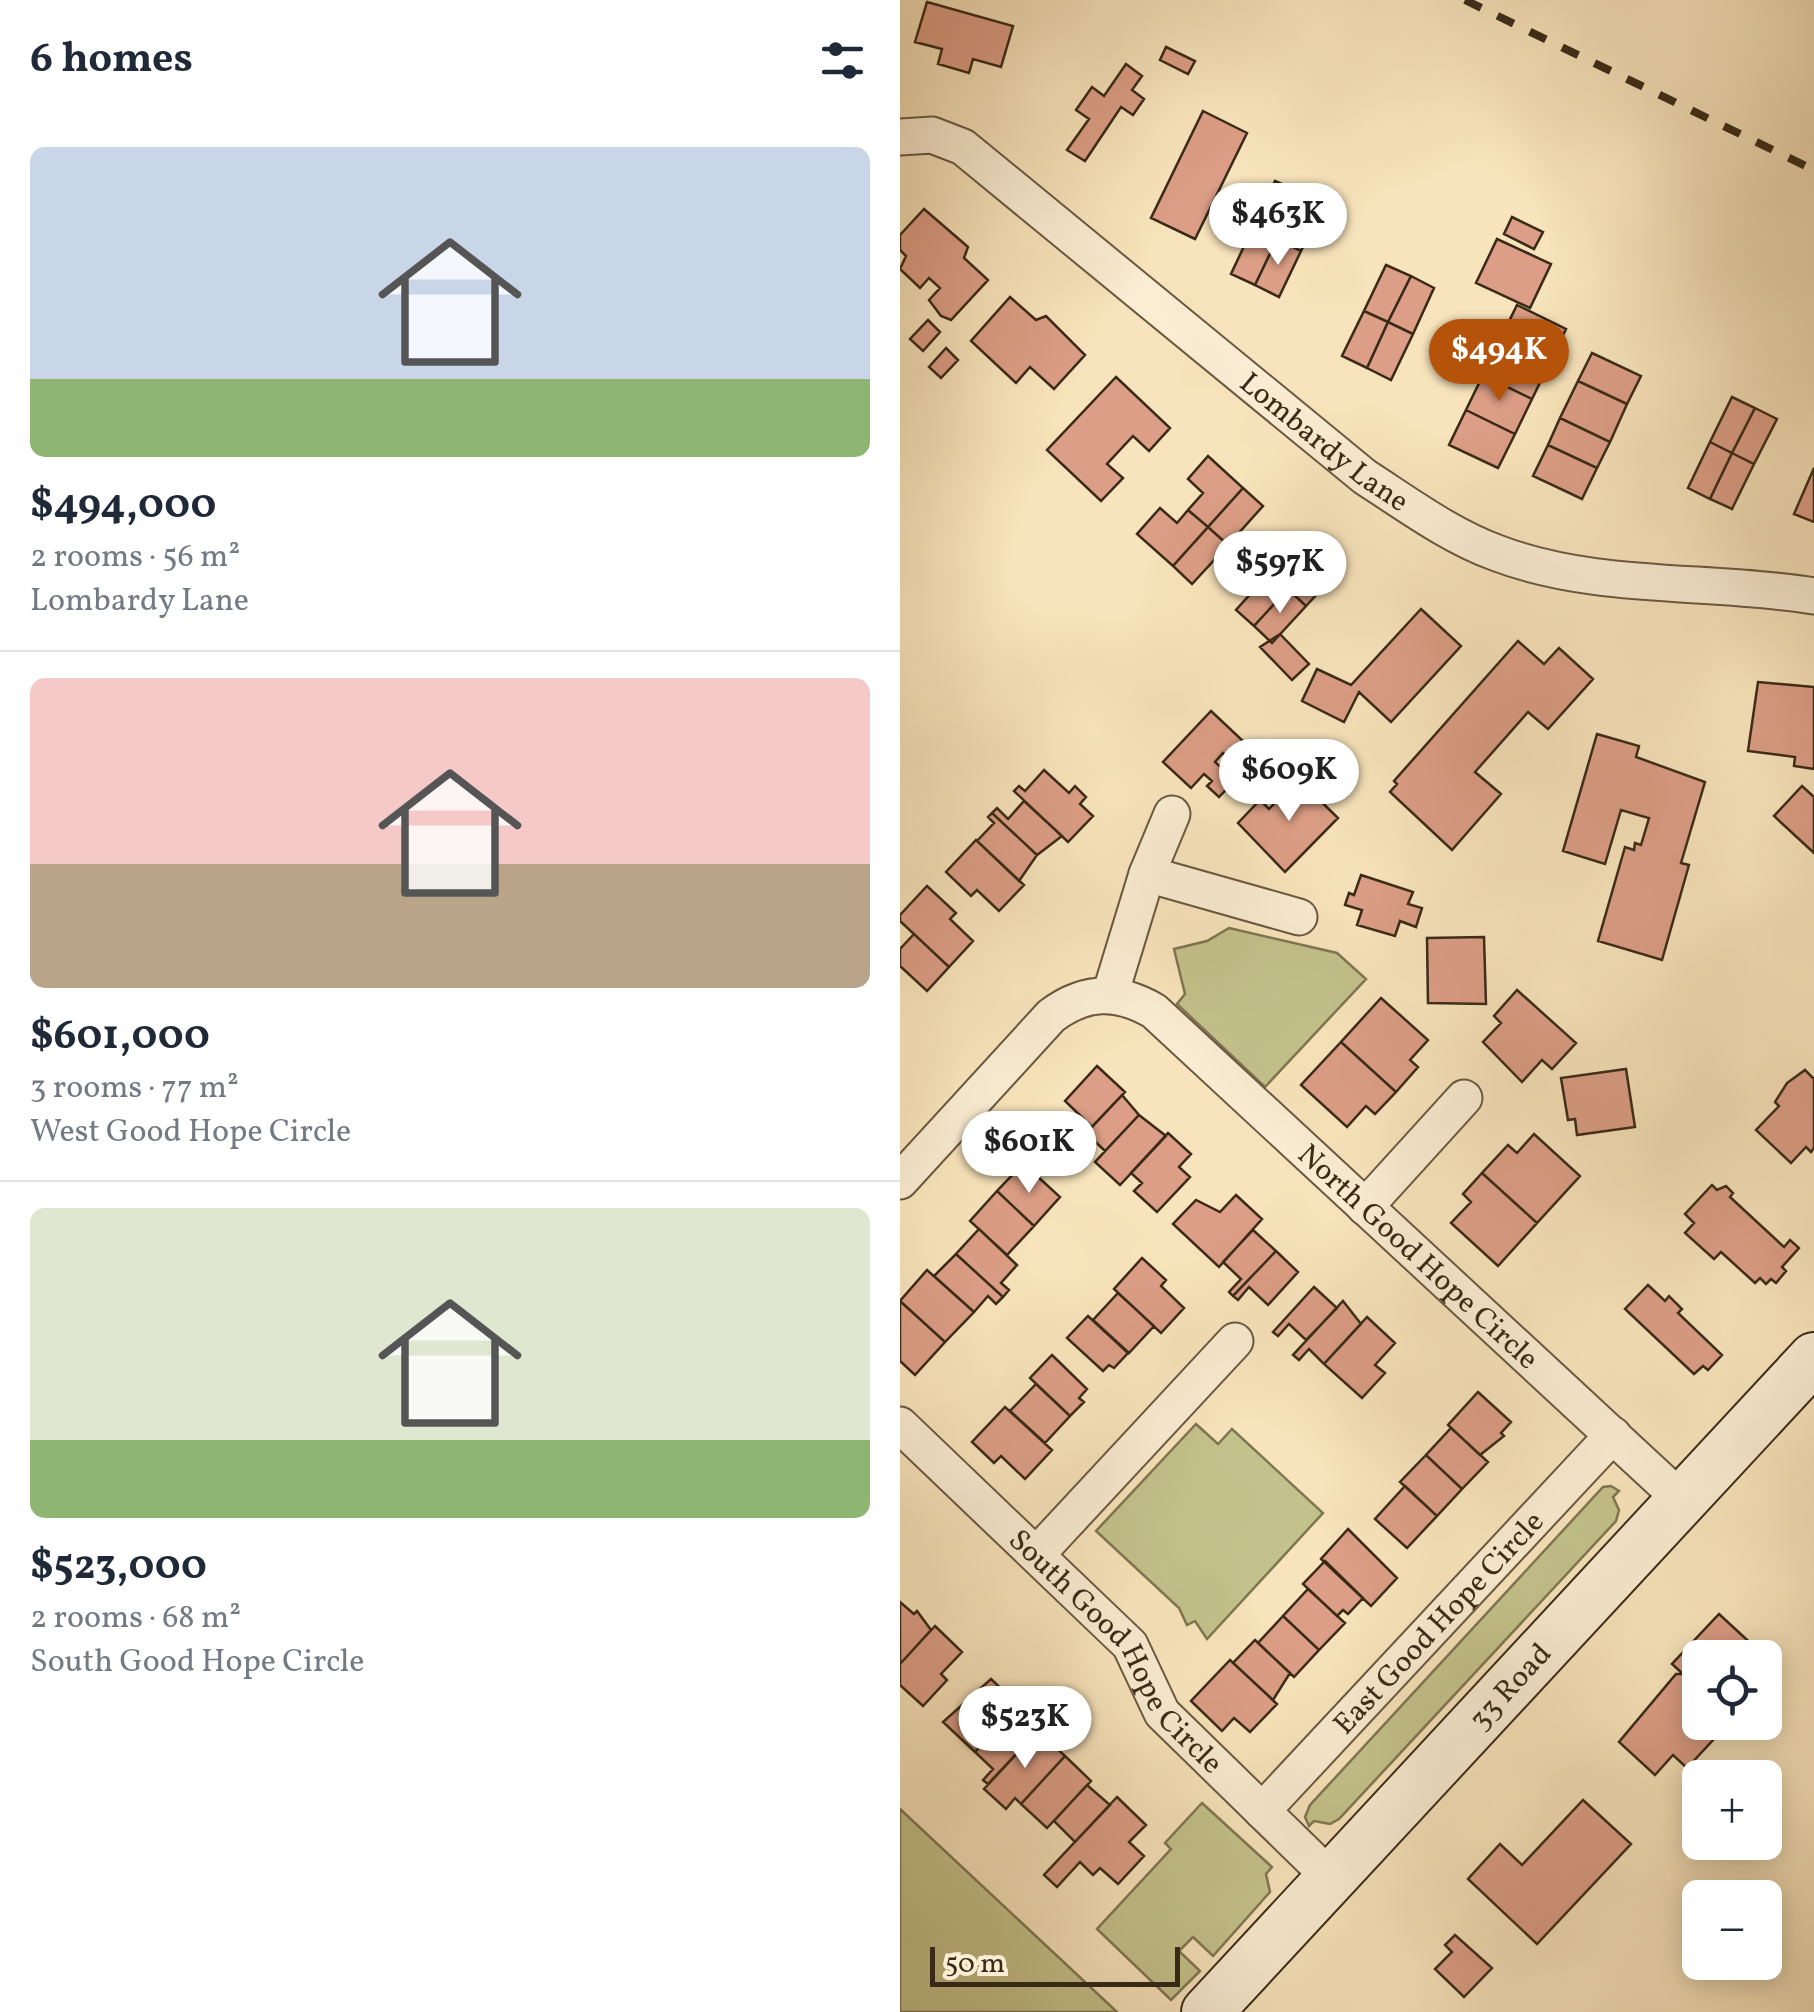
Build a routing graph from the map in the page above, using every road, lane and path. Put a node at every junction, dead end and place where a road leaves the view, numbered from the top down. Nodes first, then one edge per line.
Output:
1 (903, 136) edge
2 (1814, 596) edge
3 (1172, 814) dead end
4 (1148, 874) junction
5 (1299, 918) dead end
6 (1110, 995) junction
7 (1464, 1098) dead end
8 (900, 1181) edge
9 (1364, 1206) junction
10 (1235, 1341) dead end
11 (1814, 1358) edge
12 (900, 1425) edge
13 (1613, 1435) junction
14 (1682, 1500) junction
15 (1037, 1554) junction
16 (1262, 1811) junction
17 (1331, 1878) junction
18 (1207, 2012) edge

1 - 2 street, Lombardy Lane
3 - 4 street
4 - 5 street
4 - 6 street
6 - 8 street
6 - 9 street, North Good Hope Circle
7 - 9 street
9 - 13 street, North Good Hope Circle
10 - 15 street
11 - 14 main road, 33 Road
12 - 15 street, South Good Hope Circle
13 - 14 street, North Good Hope Circle
13 - 16 street, East Good Hope Circle
14 - 17 main road, 33 Road
15 - 16 street, South Good Hope Circle
16 - 17 street, South Good Hope Circle
17 - 18 main road, 33 Road

